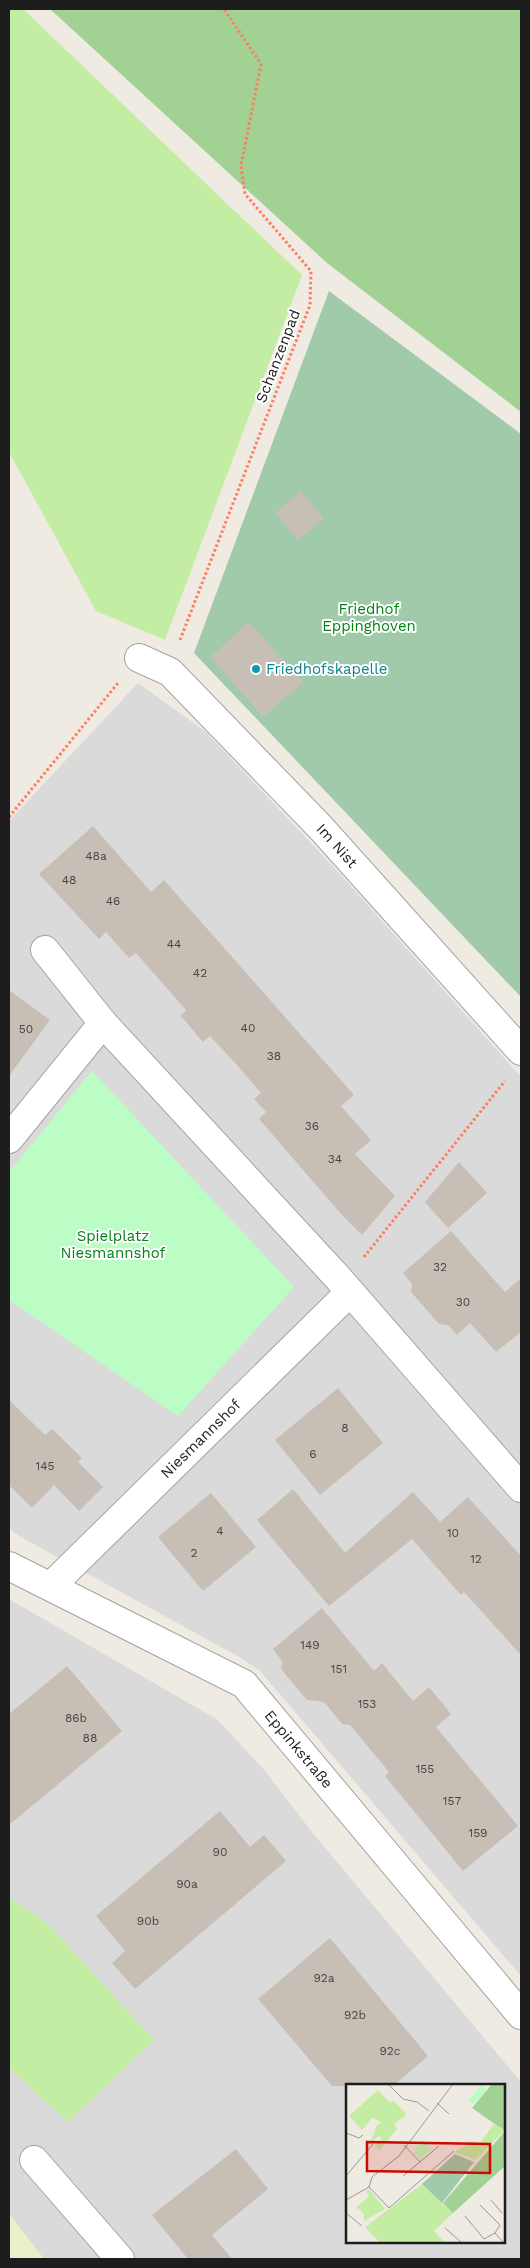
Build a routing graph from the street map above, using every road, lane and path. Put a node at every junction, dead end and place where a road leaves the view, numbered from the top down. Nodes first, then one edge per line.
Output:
1 (224, 9) edge
2 (139, 658) joint
3 (170, 672) junction
4 (9, 817) edge
5 (46, 950) dead end
6 (103, 1023) junction
7 (516, 1062) edge
8 (9, 1138) edge
9 (344, 1285) junction
10 (521, 1488) edge
11 (9, 1566) edge
12 (51, 1586) junction
13 (521, 2015) edge
14 (34, 2160) dead end
15 (120, 2259) edge

1 - 3 path, Schanzenpad
2 - 3 street, Im Nist
2 - 4 path
3 - 7 street, Im Nist
5 - 6 street
6 - 8 street
6 - 9 street
7 - 9 path
9 - 10 street
9 - 12 street, Niesmannshof
11 - 12 street, Eppinkstraße
12 - 13 street, Eppinkstraße
14 - 15 street

